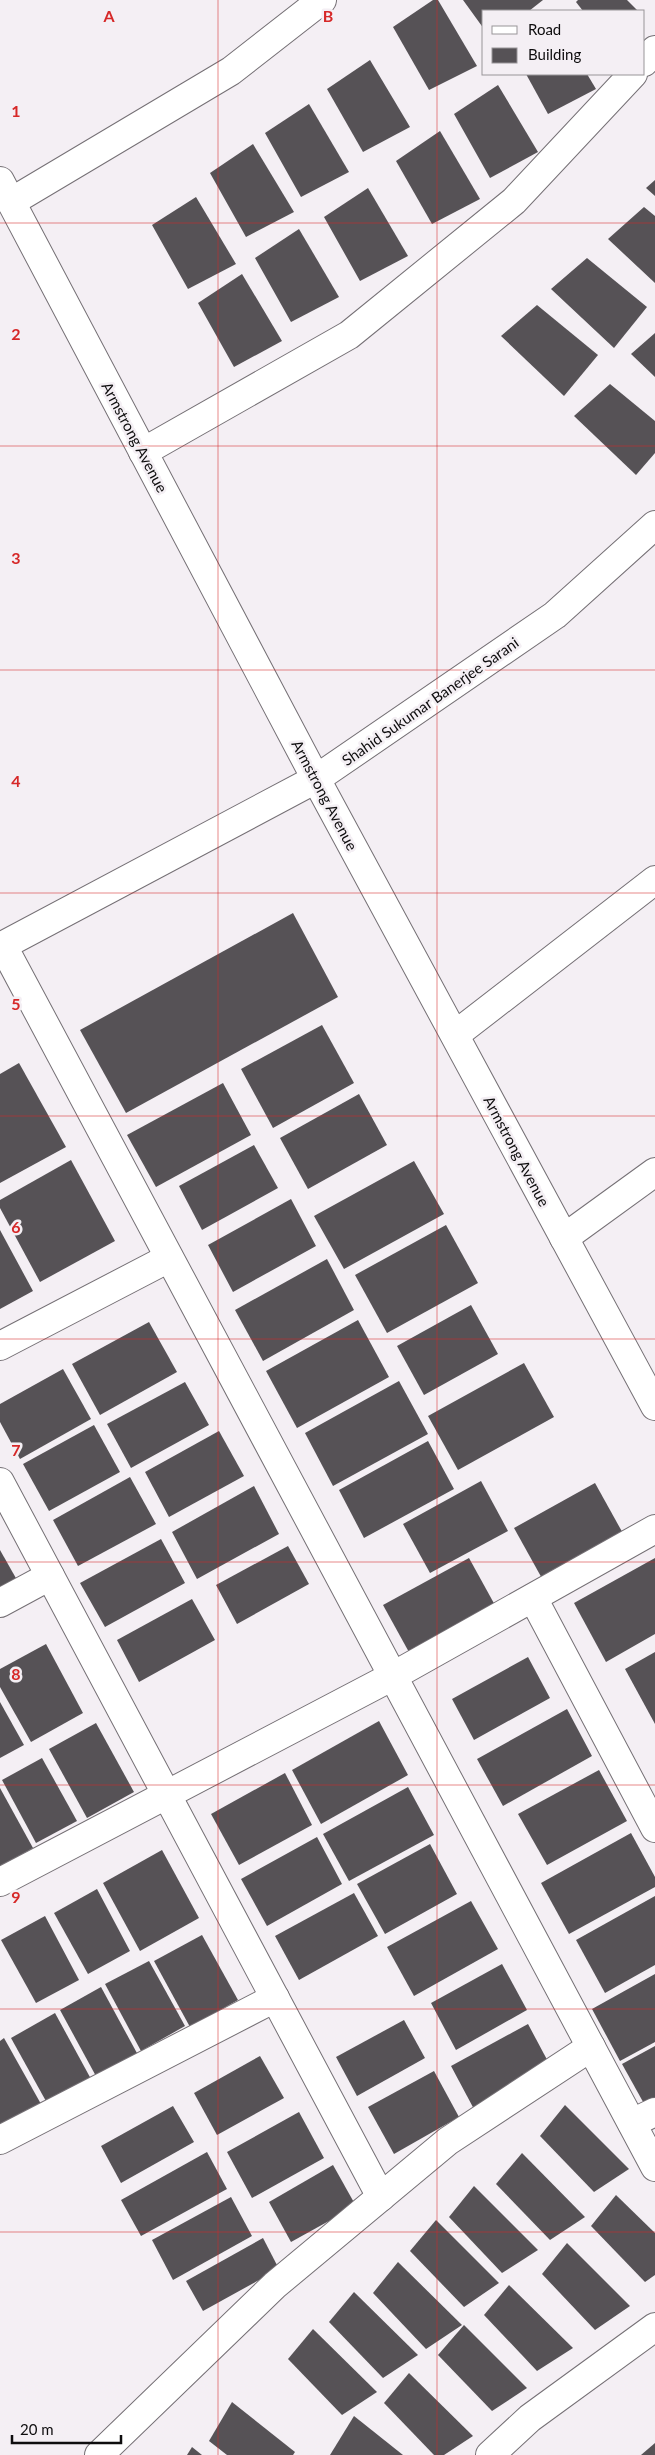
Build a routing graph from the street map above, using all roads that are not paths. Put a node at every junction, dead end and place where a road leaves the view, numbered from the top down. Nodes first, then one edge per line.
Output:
1 (322, 0) edge
2 (655, 50) edge
3 (645, 61) edge
4 (632, 75) edge
5 (6, 192) edge
6 (144, 452) junction
7 (655, 526) edge
8 (316, 779) junction
9 (655, 880) edge
10 (1, 947) edge
11 (455, 1035) junction
12 (655, 1172) edge
13 (564, 1238) junction
14 (170, 1258) junction
15 (0, 1346) edge
16 (655, 1406) edge
17 (0, 1482) edge
18 (655, 1529) edge
19 (50, 1576) junction
20 (533, 1598) junction
21 (0, 1603) edge
22 (393, 1676) junction
23 (167, 1794) junction
24 (655, 1828) edge
25 (0, 1882) edge
26 (275, 1998) junction
27 (591, 2047) junction
28 (643, 2117) edge
29 (0, 2140) edge
30 (655, 2167) edge
31 (381, 2197) junction
32 (655, 2327) edge
33 (99, 2455) edge
34 (490, 2455) edge

1 - 5 street
2 - 3 street
4 - 6 street
5 - 6 street, Armstrong Avenue
6 - 8 street, Armstrong Avenue
7 - 8 street, Shahid Sukumar Banerjee Sarani
8 - 10 street, Shahid Sukumar Banerjee Sarani
8 - 11 street, Armstrong Avenue
9 - 11 street
10 - 14 street
11 - 13 street, Armstrong Avenue
12 - 13 street
13 - 16 street, Armstrong Avenue
14 - 15 street
14 - 22 street
17 - 19 street
18 - 20 street
19 - 21 street
19 - 23 street
20 - 22 street
20 - 24 street
22 - 23 street
22 - 27 street
23 - 25 street
23 - 26 street
26 - 29 street
26 - 31 street
27 - 28 street
27 - 31 street
28 - 30 street
31 - 33 street
32 - 34 street

